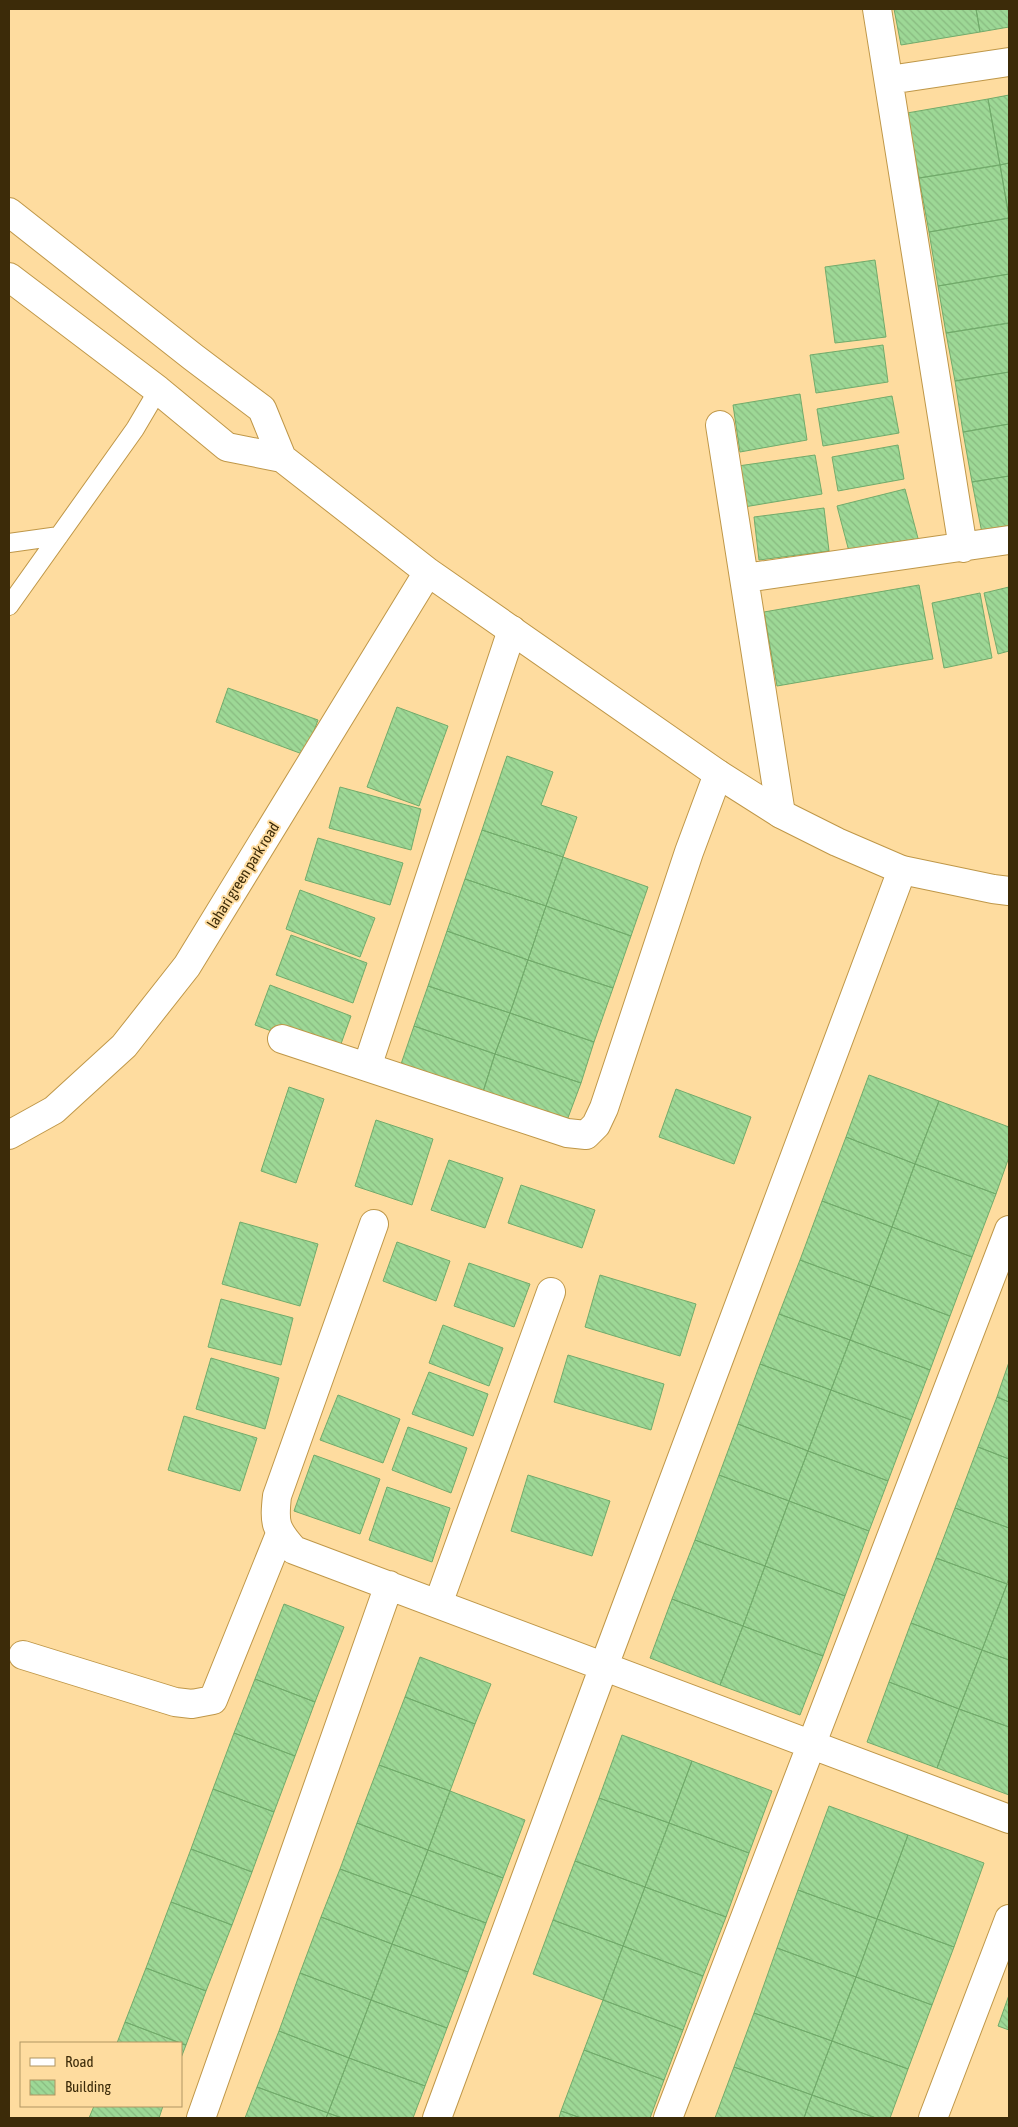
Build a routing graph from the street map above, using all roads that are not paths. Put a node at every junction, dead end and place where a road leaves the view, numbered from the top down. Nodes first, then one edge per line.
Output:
1 (877, 9) edge
2 (1009, 62) edge
3 (889, 80) junction
4 (9, 212) edge
5 (9, 277) edge
6 (158, 390) junction
7 (720, 425) dead end
8 (282, 458) junction
9 (58, 536) junction
10 (1009, 540) edge
11 (9, 543) edge
12 (963, 548) junction
13 (428, 572) junction
14 (745, 578) junction
15 (9, 606) edge
16 (512, 630) junction
17 (718, 774) junction
18 (781, 814) junction
19 (902, 870) junction
20 (1009, 891) edge
21 (282, 1039) dead end
22 (366, 1067) junction
23 (9, 1135) edge
24 (374, 1224) dead end
25 (1009, 1230) edge
26 (551, 1292) dead end
27 (280, 1534) junction
28 (390, 1585) junction
29 (438, 1604) junction
30 (23, 1655) dead end
31 (604, 1666) junction
32 (812, 1745) junction
33 (1009, 1819) edge
34 (1009, 1919) edge
35 (202, 2118) edge
36 (437, 2118) edge
37 (668, 2118) edge
38 (933, 2118) edge

1 - 3 street
2 - 3 street
3 - 12 street
4 - 8 street
5 - 6 street
6 - 8 street
6 - 9 lane
7 - 14 street
8 - 13 street
9 - 11 lane
9 - 15 lane
10 - 12 street
12 - 14 street
13 - 16 street
13 - 23 street, lahari green park road
14 - 18 street
16 - 17 street
16 - 22 street
17 - 18 street
17 - 22 street
18 - 19 street
19 - 20 street
19 - 31 street
21 - 22 street
24 - 27 street
25 - 32 street
26 - 29 street
27 - 28 street
27 - 30 street
28 - 29 street
28 - 35 street
29 - 31 street
31 - 32 street
31 - 36 street
32 - 33 street
32 - 37 street
34 - 38 street

